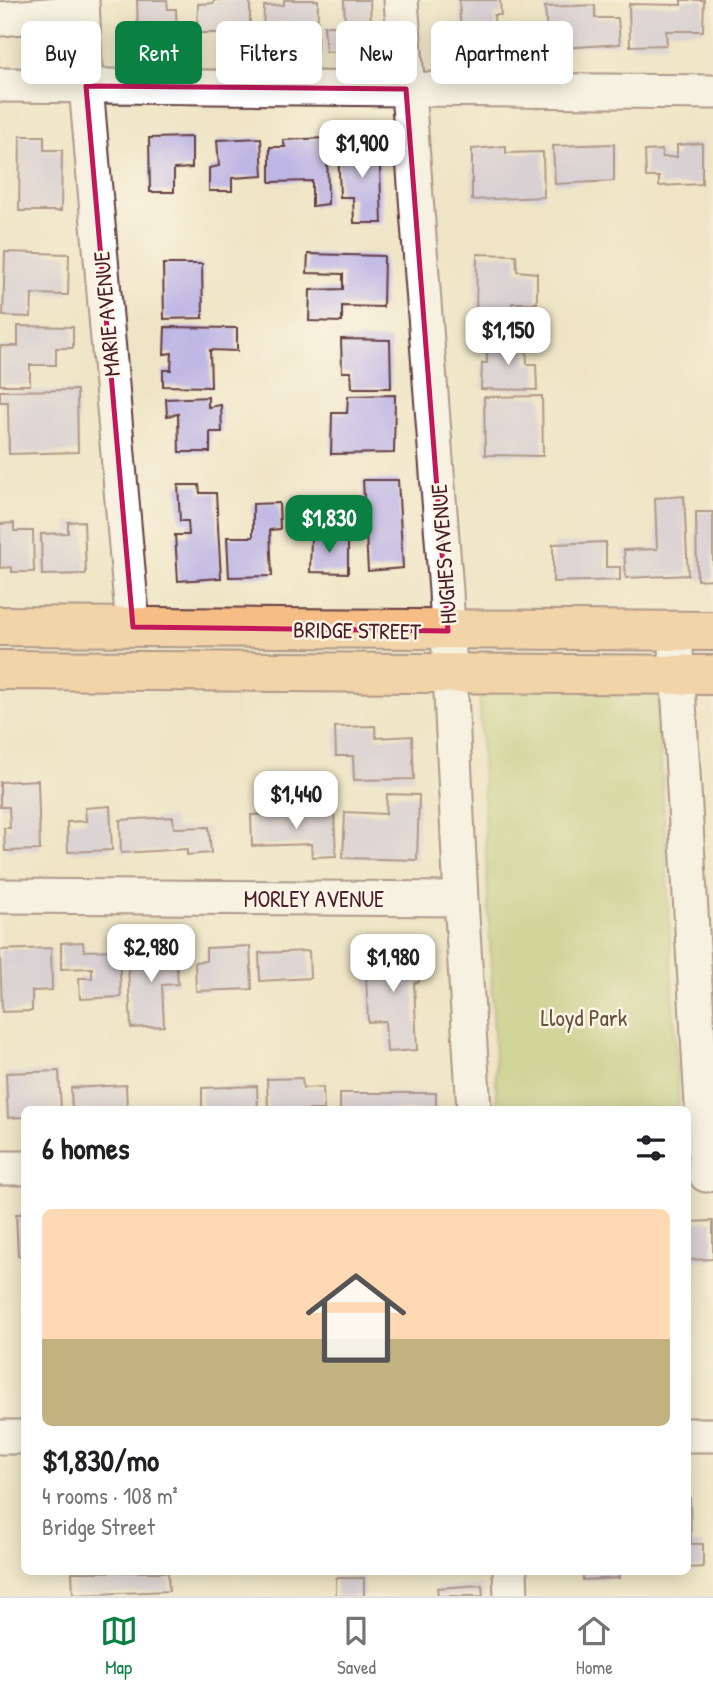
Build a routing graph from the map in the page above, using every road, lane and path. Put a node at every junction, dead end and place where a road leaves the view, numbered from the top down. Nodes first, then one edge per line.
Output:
1 (401, 0) edge
2 (82, 6) edge
3 (0, 19) edge
4 (0, 85) edge
5 (86, 86) junction
6 (406, 89) junction
7 (713, 92) edge
8 (0, 626) edge
9 (133, 627) junction
10 (448, 631) junction
11 (713, 631) edge
12 (675, 632) junction
13 (0, 670) edge
14 (452, 675) junction
15 (696, 675) edge
16 (0, 897) edge
17 (461, 899) junction
18 (474, 1106) edge
19 (0, 1168) edge
20 (21, 1168) edge
21 (702, 1175) edge
22 (691, 1435) edge
23 (713, 1435) edge
24 (0, 1437) edge
25 (21, 1437) edge
26 (510, 1575) edge
27 (511, 1596) edge

1 - 6 street, HUGHES AVENUE
2 - 3 street
2 - 5 street, MARIE AVENUE
4 - 5 street
5 - 6 street
5 - 9 street, MARIE AVENUE
6 - 7 street
6 - 10 street, HUGHES AVENUE
8 - 9 main road, BRIDGE STREET
9 - 10 main road, BRIDGE STREET
10 - 12 main road, BRIDGE STREET
10 - 14 street, HUGHES AVENUE
11 - 12 main road, BRIDGE STREET
12 - 15 street
13 - 14 main road, BRIDGE STREET
14 - 15 main road, BRIDGE STREET
14 - 17 street, HUGHES AVENUE
15 - 21 street
16 - 17 street, MORLEY AVENUE
17 - 18 street, HUGHES AVENUE
19 - 20 street
22 - 23 street
24 - 25 street
26 - 27 street

